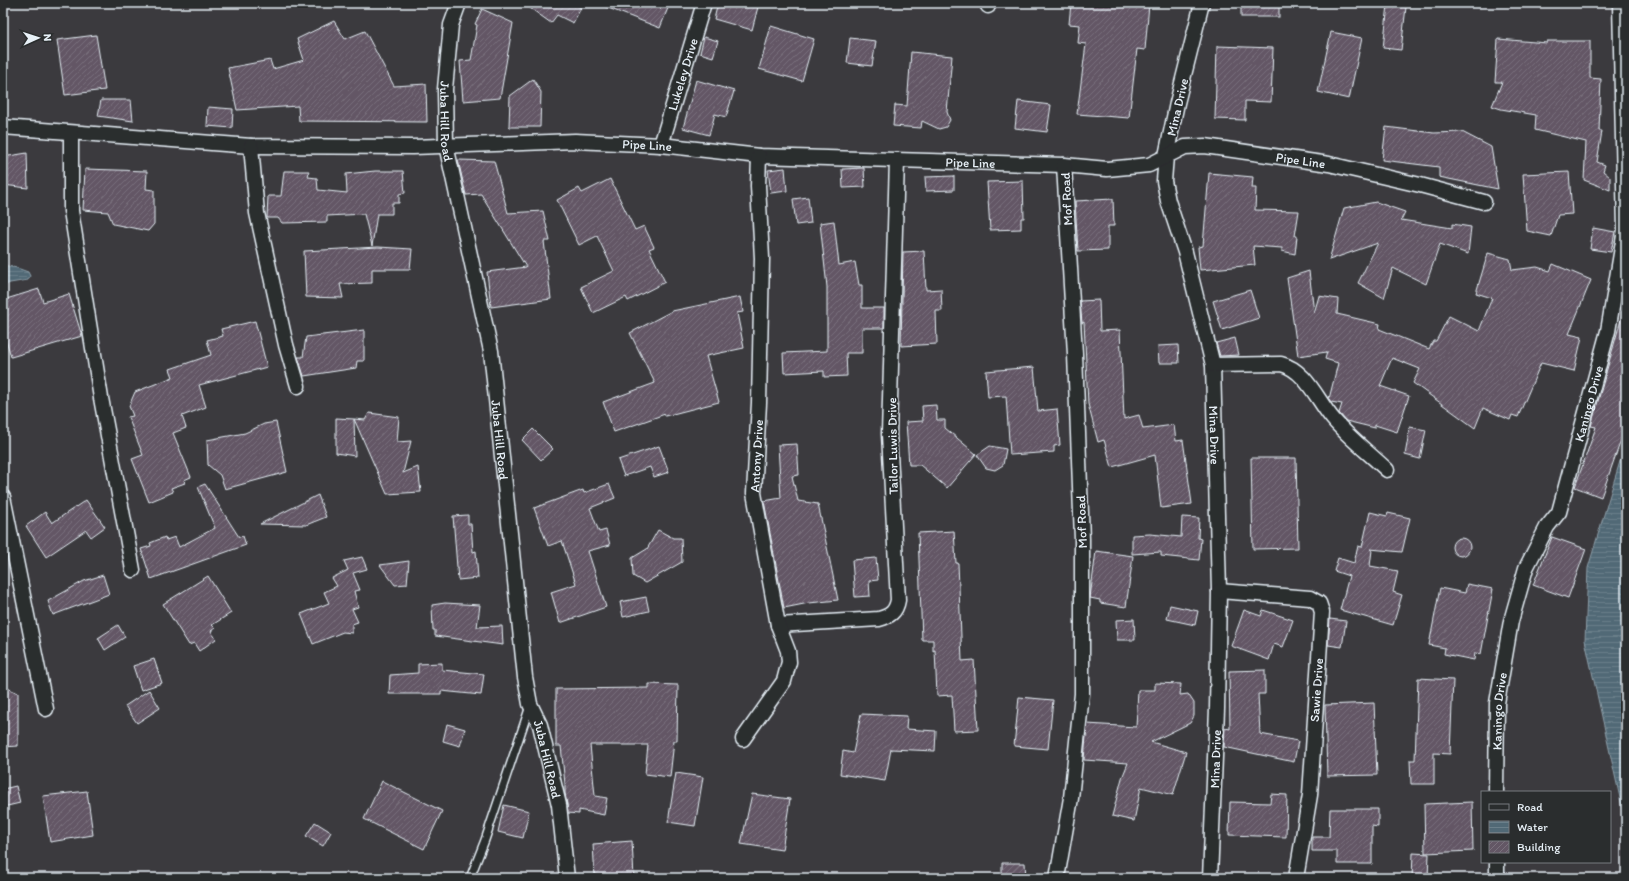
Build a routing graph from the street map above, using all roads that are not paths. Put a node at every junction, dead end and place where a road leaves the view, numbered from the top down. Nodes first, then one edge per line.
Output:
1 (459, 3) edge
2 (704, 3) edge
3 (1202, 3) edge
4 (1620, 3) edge
5 (3, 127) edge
6 (71, 133) junction
7 (446, 145) junction
8 (251, 146) junction
9 (661, 146) junction
10 (759, 156) junction
11 (1166, 156) junction
12 (897, 160) junction
13 (1064, 165) junction
14 (1484, 202) dead end
15 (1625, 231) edge
16 (1213, 365) junction
17 (298, 386) dead end
18 (1387, 470) dead end
19 (3, 497) edge
20 (133, 570) dead end
21 (1219, 591) junction
22 (778, 626) junction
23 (530, 704) junction
24 (46, 709) dead end
25 (743, 738) dead end
26 (1496, 791) edge
27 (1497, 863) edge
28 (470, 878) edge
29 (566, 878) edge
30 (1056, 878) edge
31 (1210, 878) edge
32 (1296, 878) edge
33 (1497, 878) edge

1 - 7 street, Juba Hill Road
2 - 9 street, Lukeley Drive
3 - 11 street, Mina Drive
4 - 15 street, Kaningo Drive
5 - 6 street, Pipe Line
6 - 8 street, Pipe Line
6 - 20 street
7 - 8 street, Pipe Line
7 - 9 street, Pipe Line
7 - 23 street, Juba Hill Road
8 - 17 street
9 - 10 street, Pipe Line
10 - 12 street, Pipe Line
10 - 22 street, Antony Drive
11 - 13 street, Pipe Line
11 - 14 street, Pipe Line
11 - 16 street, Mina Drive
12 - 13 street, Pipe Line
12 - 22 street, Tailor Luwis Drive
13 - 30 street, Mof Road
15 - 26 street, Kaningo Drive
16 - 18 street
16 - 21 street, Mina Drive
19 - 24 street
21 - 31 street, Mina Drive
21 - 32 street, Sawie Drive
22 - 25 street, Antony Drive
23 - 28 lane
23 - 29 street, Juba Hill Road
27 - 33 street

